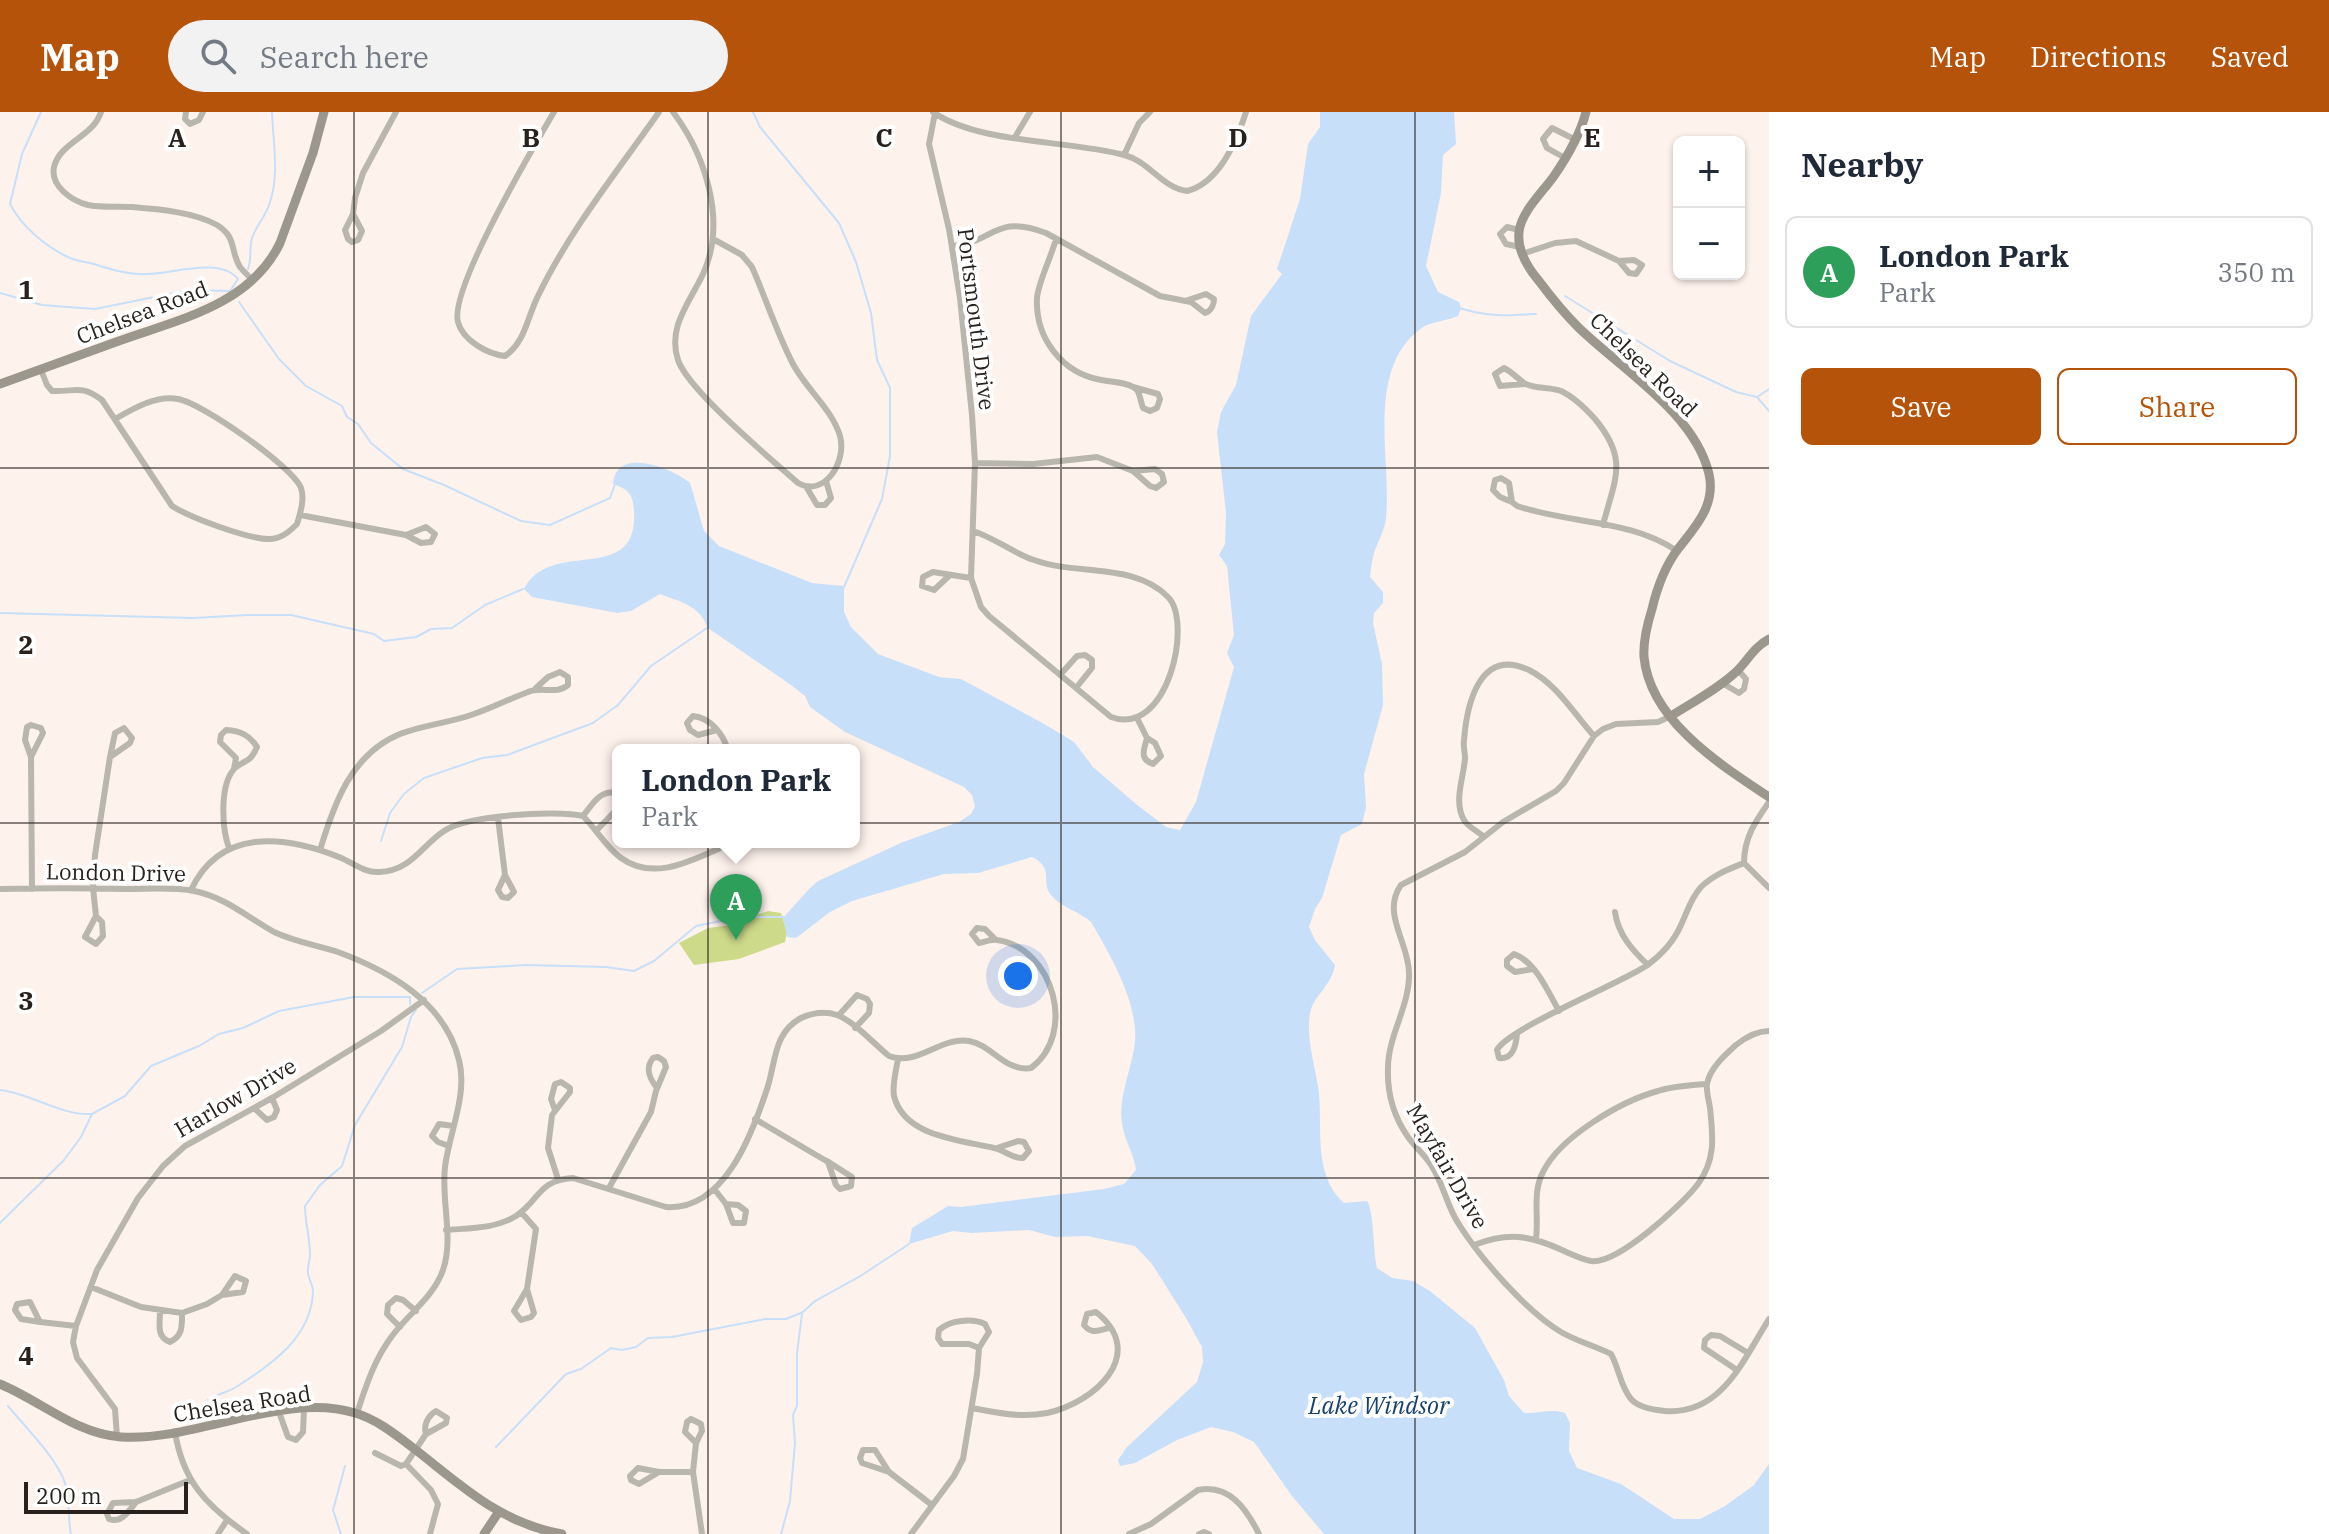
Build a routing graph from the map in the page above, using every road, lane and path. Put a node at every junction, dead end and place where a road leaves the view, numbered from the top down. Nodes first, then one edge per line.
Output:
1 (101, 112) edge
2 (186, 112) edge
3 (203, 112) edge
4 (324, 112) edge
5 (396, 112) edge
6 (554, 112) edge
7 (659, 112) edge
8 (673, 112) edge
9 (1030, 112) edge
10 (1139, 112) edge
11 (1150, 112) edge
12 (1246, 112) edge
13 (1586, 112) edge
14 (934, 113) edge
15 (1142, 120) junction
16 (1015, 137) junction
17 (1576, 140) junction
18 (1124, 155) junction
19 (1565, 158) junction
20 (353, 214) dead end
21 (1519, 230) junction
22 (713, 239) junction
23 (1056, 239) junction
24 (952, 246) junction
25 (1521, 250) junction
26 (1619, 261) dead end
27 (253, 281) junction
28 (1185, 301) dead end
29 (41, 370) junction
30 (0, 384) edge
31 (1525, 384) junction
32 (1133, 387) junction
33 (115, 419) junction
34 (975, 463) junction
35 (1133, 471) junction
36 (826, 481) junction
37 (807, 488) junction
38 (1512, 502) dead end
39 (300, 515) junction
40 (1603, 525) junction
41 (973, 531) junction
42 (406, 535) dead end
43 (1677, 551) junction
44 (950, 575) dead end
45 (971, 578) junction
46 (1769, 639) edge
47 (1738, 670) junction
48 (1060, 675) junction
49 (1722, 683) junction
50 (536, 688) junction
51 (1076, 688) junction
52 (1671, 716) junction
53 (1138, 720) junction
54 (717, 730) dead end
55 (1594, 736) junction
56 (1147, 738) dead end
57 (726, 744) edge
58 (31, 757) junction
59 (110, 757) junction
60 (234, 769) junction
61 (612, 793) edge
62 (1769, 800) edge
63 (612, 814) edge
64 (583, 816) junction
65 (498, 818) junction
66 (597, 830) junction
67 (1483, 836) junction
68 (229, 848) junction
69 (710, 848) edge
70 (320, 850) junction
71 (1744, 863) junction
72 (505, 875) dead end
73 (93, 888) junction
74 (1769, 888) edge
75 (0, 889) edge
76 (32, 889) junction
77 (191, 890) junction
78 (1615, 912) dead end
79 (96, 916) dead end
80 (995, 939) dead end
81 (1648, 965) junction
82 (1533, 969) dead end
83 (424, 1000) junction
84 (1559, 1011) junction
85 (839, 1015) junction
86 (855, 1028) junction
87 (1769, 1031) edge
88 (1517, 1034) dead end
89 (898, 1059) junction
90 (1707, 1084) junction
91 (657, 1088) junction
92 (272, 1098) junction
93 (254, 1108) junction
94 (555, 1110) dead end
95 (755, 1119) junction
96 (453, 1126) junction
97 (449, 1146) junction
98 (997, 1148) junction
99 (827, 1161) junction
100 (558, 1179) junction
101 (609, 1188) junction
102 (715, 1190) junction
103 (726, 1204) dead end
104 (521, 1212) junction
105 (446, 1230) junction
106 (1536, 1239) junction
107 (1474, 1245) junction
108 (91, 1287) junction
109 (527, 1289) junction
110 (222, 1295) dead end
111 (160, 1311) junction
112 (416, 1311) junction
113 (182, 1313) junction
114 (1769, 1319) edge
115 (40, 1322) dead end
116 (76, 1326) junction
117 (400, 1327) junction
118 (1109, 1328) dead end
119 (979, 1348) junction
120 (1748, 1353) junction
121 (1737, 1370) junction
122 (0, 1384) edge
123 (972, 1408) junction
124 (304, 1409) junction
125 (279, 1412) junction
126 (357, 1413) junction
127 (175, 1432) junction
128 (426, 1434) dead end
129 (117, 1437) junction
130 (696, 1443) dead end
131 (415, 1450) junction
132 (375, 1453) dead end
133 (406, 1464) junction
134 (659, 1472) dead end
135 (693, 1472) junction
136 (889, 1472) junction
137 (190, 1480) junction
138 (136, 1502) junction
139 (932, 1505) junction
140 (498, 1513) junction
141 (227, 1520) junction
142 (218, 1534) edge
143 (247, 1534) edge
144 (430, 1534) edge
145 (484, 1534) edge
146 (562, 1534) edge
147 (702, 1534) edge
148 (911, 1534) edge
149 (1129, 1534) edge
150 (1199, 1534) edge
151 (1209, 1534) edge
152 (1259, 1534) edge

1 - 27 street
2 - 3 street
4 - 27 street, Chelsea Road
5 - 20 street
6 - 7 street
8 - 22 street
9 - 16 street
10 - 15 street
11 - 15 street
12 - 18 street
13 - 17 street
14 - 16 street
14 - 24 street, Portsmouth Drive
15 - 18 street
16 - 18 street
17 - 19 street
17 - 19 street
19 - 21 street
21 - 25 street
21 - 25 street
22 - 36 street
22 - 37 street
23 - 24 street
23 - 28 street
23 - 32 street
24 - 34 street, Portsmouth Drive
25 - 26 street
25 - 43 street, Chelsea Road
27 - 29 street, Chelsea Road
29 - 30 street, Chelsea Road
29 - 33 street
31 - 31 street
31 - 40 street
32 - 32 street
33 - 39 street
33 - 39 street
34 - 35 street
34 - 41 street, Portsmouth Drive
35 - 35 street
36 - 37 street
36 - 37 street
38 - 40 street
39 - 42 street
40 - 43 street
41 - 45 street, Portsmouth Drive
41 - 53 street
43 - 52 street, Chelsea Road
44 - 45 street
45 - 48 street, Portsmouth Drive
46 - 47 street
47 - 49 street
47 - 49 street
48 - 51 street, Portsmouth Drive
48 - 51 street
49 - 52 street
50 - 50 street
50 - 70 street
51 - 53 street, Portsmouth Drive
52 - 55 street
52 - 62 street, Chelsea Road
53 - 56 street
54 - 57 street
55 - 67 street, Mayfair Drive
55 - 67 street
58 - 58 street
58 - 76 street
59 - 59 street
59 - 73 street
60 - 60 street
60 - 68 street
61 - 64 street
62 - 71 street
63 - 66 street
64 - 65 street
64 - 66 street
65 - 70 street
65 - 72 street
66 - 69 street
67 - 107 street, Mayfair Drive
68 - 70 street
68 - 77 street
71 - 74 street
71 - 81 street
73 - 76 street, London Drive
73 - 77 street, London Drive
73 - 79 street
75 - 76 street, London Drive
77 - 83 street, London Drive
78 - 81 street
80 - 89 street
81 - 84 street
82 - 84 street
83 - 92 street, Harlow Drive
83 - 96 street, London Drive
84 - 88 street
85 - 86 street
85 - 86 street
85 - 95 street
86 - 89 street
87 - 90 street
89 - 98 street
90 - 106 street
90 - 106 street
91 - 91 street
91 - 101 street
92 - 93 street, Harlow Drive
92 - 93 street
93 - 108 street, Harlow Drive
94 - 100 street
95 - 99 street
95 - 102 street
96 - 97 street, London Drive
96 - 97 street
97 - 105 street, London Drive
98 - 98 street
99 - 99 street
100 - 101 street
100 - 104 street
101 - 102 street
102 - 103 street
104 - 105 street
104 - 109 street
105 - 112 street, London Drive
106 - 107 street
107 - 121 street, Mayfair Drive
108 - 111 street
108 - 116 street, Harlow Drive
109 - 109 street
110 - 113 street
111 - 113 street
111 - 113 street
112 - 117 street, London Drive
112 - 117 street
114 - 120 street, Mayfair Drive
115 - 116 street
116 - 129 street, Harlow Drive
117 - 126 street, London Drive
118 - 123 street
119 - 119 street
119 - 123 street
120 - 121 street, Mayfair Drive
120 - 121 street
122 - 129 street, Chelsea Road
123 - 139 street
124 - 125 street, Chelsea Road
124 - 125 street
124 - 126 street, Chelsea Road
125 - 127 street, Chelsea Road
126 - 131 street, Chelsea Road
127 - 129 street, Chelsea Road
127 - 137 street
128 - 131 street
130 - 135 street
131 - 133 street
131 - 140 street, Chelsea Road
132 - 133 street
133 - 144 street
134 - 135 street
135 - 147 street
136 - 136 street
136 - 139 street
137 - 138 street
137 - 141 street
138 - 138 street
139 - 148 street
140 - 145 street
140 - 146 street, Chelsea Road
141 - 142 street
141 - 143 street
149 - 152 street
150 - 151 street

